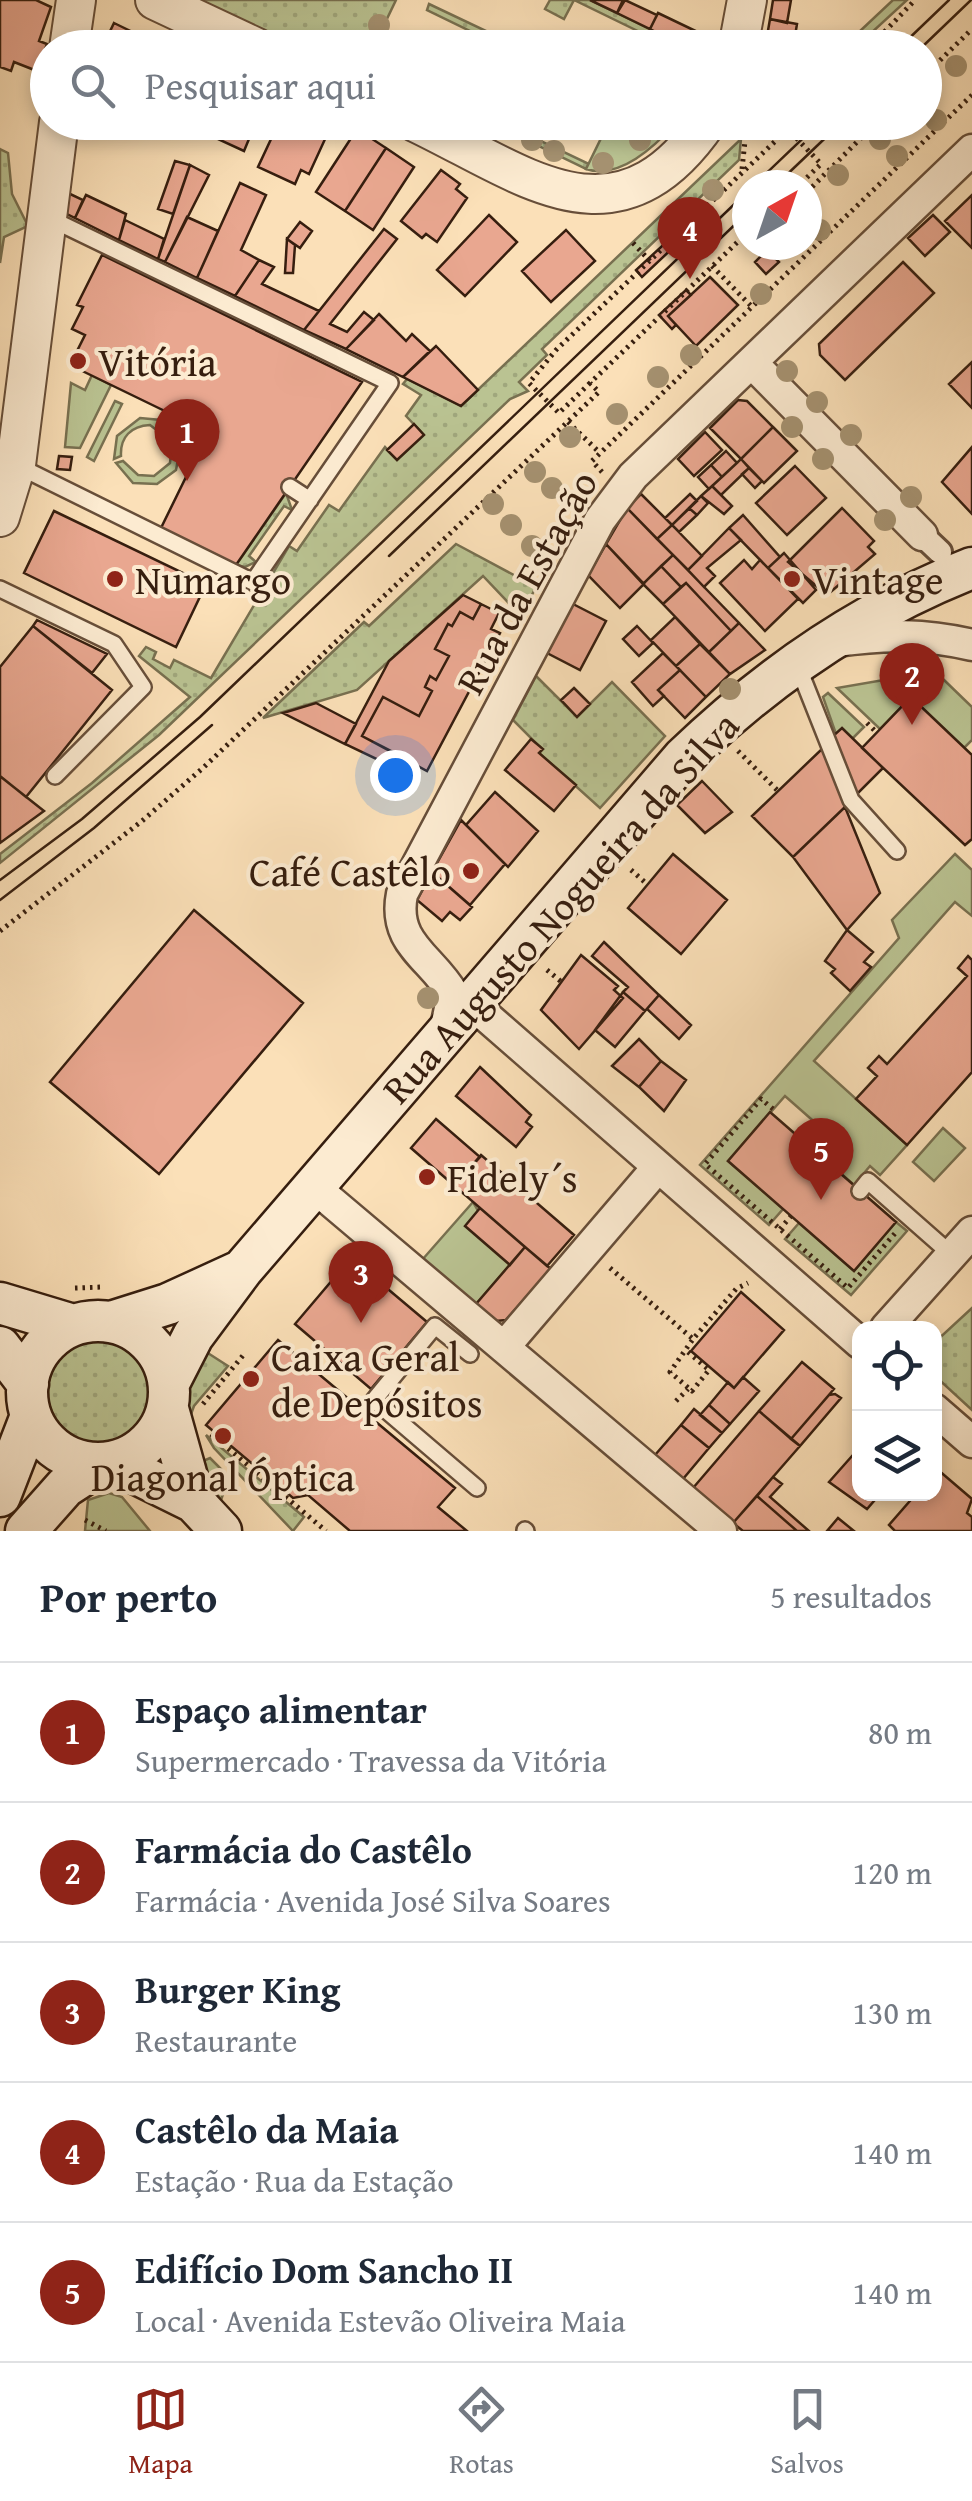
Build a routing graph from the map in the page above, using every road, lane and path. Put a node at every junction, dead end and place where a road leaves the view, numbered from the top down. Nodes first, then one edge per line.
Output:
1 (76, 0) edge
2 (156, 0) edge
3 (747, 0) edge
4 (915, 0) edge
5 (972, 29) edge
6 (72, 30) edge
7 (218, 30) edge
8 (741, 30) edge
9 (886, 30) edge
10 (942, 58) edge
11 (57, 140) edge
12 (452, 140) edge
13 (693, 140) edge
14 (745, 140) edge
15 (775, 140) edge
16 (801, 140) edge
17 (859, 140) edge
18 (972, 150) edge
19 (742, 170) edge
20 (744, 170) edge
21 (814, 170) edge
22 (822, 177) edge
23 (732, 182) edge
24 (46, 216) junction
25 (633, 243) dead end
26 (732, 247) edge
27 (650, 261) junction
28 (712, 265) junction
29 (752, 307) dead end
30 (752, 363) junction
31 (590, 383) junction
32 (568, 422) junction
33 (14, 428) edge
34 (600, 453) dead end
35 (290, 487) dead end
36 (310, 500) junction
37 (0, 517) edge
38 (945, 552) edge
39 (0, 589) edge
40 (972, 645) edge
41 (810, 652) junction
42 (867, 724) dead end
43 (877, 732) dead end
44 (732, 745) dead end
45 (54, 776) dead end
46 (778, 791) dead end
47 (897, 851) dead end
48 (626, 866) dead end
49 (647, 884) dead end
50 (0, 931) edge
51 (541, 964) dead end
52 (564, 984) dead end
53 (471, 1004) junction
54 (444, 1036) junction
55 (773, 1109) dead end
56 (658, 1167) junction
57 (314, 1187) junction
58 (860, 1191) dead end
59 (791, 1216) dead end
60 (902, 1226) dead end
61 (778, 1230) junction
62 (962, 1244) edge
63 (596, 1256) dead end
64 (242, 1270) junction
65 (736, 1289) dead end
66 (0, 1304) edge
67 (92, 1305) junction
68 (892, 1321) edge
69 (852, 1336) edge
70 (693, 1339) junction
71 (0, 1347) edge
72 (504, 1347) junction
73 (688, 1352) junction
74 (245, 1353) dead end
75 (470, 1354) dead end
76 (688, 1388) junction
77 (30, 1400) junction
78 (178, 1401) junction
79 (676, 1402) dead end
80 (936, 1411) edge
81 (209, 1432) dead end
82 (972, 1442) edge
83 (108, 1462) junction
84 (477, 1488) dead end
85 (0, 1496) edge
86 (194, 1502) junction
87 (86, 1520) dead end
88 (323, 1530) edge
89 (26, 1531) edge
90 (106, 1531) edge
91 (222, 1531) edge
92 (722, 1531) edge

1 - 6 street
2 - 7 street
3 - 8 street
4 - 9 path
5 - 10 path
11 - 24 street
12 - 13 street
14 - 19 path
15 - 20 path
16 - 21 path
17 - 22 path
18 - 30 street, Rua da Estação
23 - 27 path
24 - 33 street
24 - 36 lane
25 - 27 path
26 - 28 path
27 - 31 path
28 - 29 path
28 - 31 path
30 - 38 street
30 - 54 street, Rua da Estação
31 - 32 path
32 - 34 path
32 - 50 path
33 - 36 lane
33 - 37 street
35 - 36 lane
38 - 41 main road, Rua Augusto Nogueira da Silva
39 - 45 lane
40 - 41 street
41 - 47 lane
41 - 53 main road, Rua Augusto Nogueira da Silva
42 - 43 path
44 - 46 path
48 - 49 path
51 - 52 path
53 - 54 main road, Rua Augusto Nogueira da Silva
53 - 56 street
54 - 57 main road, Rua Augusto Nogueira da Silva
55 - 61 path
56 - 69 street
56 - 72 street
57 - 64 main road, Rua Augusto Nogueira da Silva
57 - 72 street
58 - 62 lane
59 - 61 path
60 - 61 path
62 - 68 street
63 - 70 path
64 - 67 main road, Rua Augusto Nogueira da Silva
64 - 78 main road, Rua Augusto Nogueira da Silva
65 - 70 path
66 - 67 main road
67 - 77 main road
67 - 78 main road
70 - 73 path
71 - 77 main road
72 - 92 street
73 - 76 path
73 - 76 path
74 - 78 path
75 - 84 lane
76 - 79 path
77 - 83 main road
77 - 85 main road
78 - 83 main road
78 - 86 main road
80 - 82 street
81 - 88 path
83 - 86 main road
83 - 89 main road
86 - 91 main road
87 - 90 path

